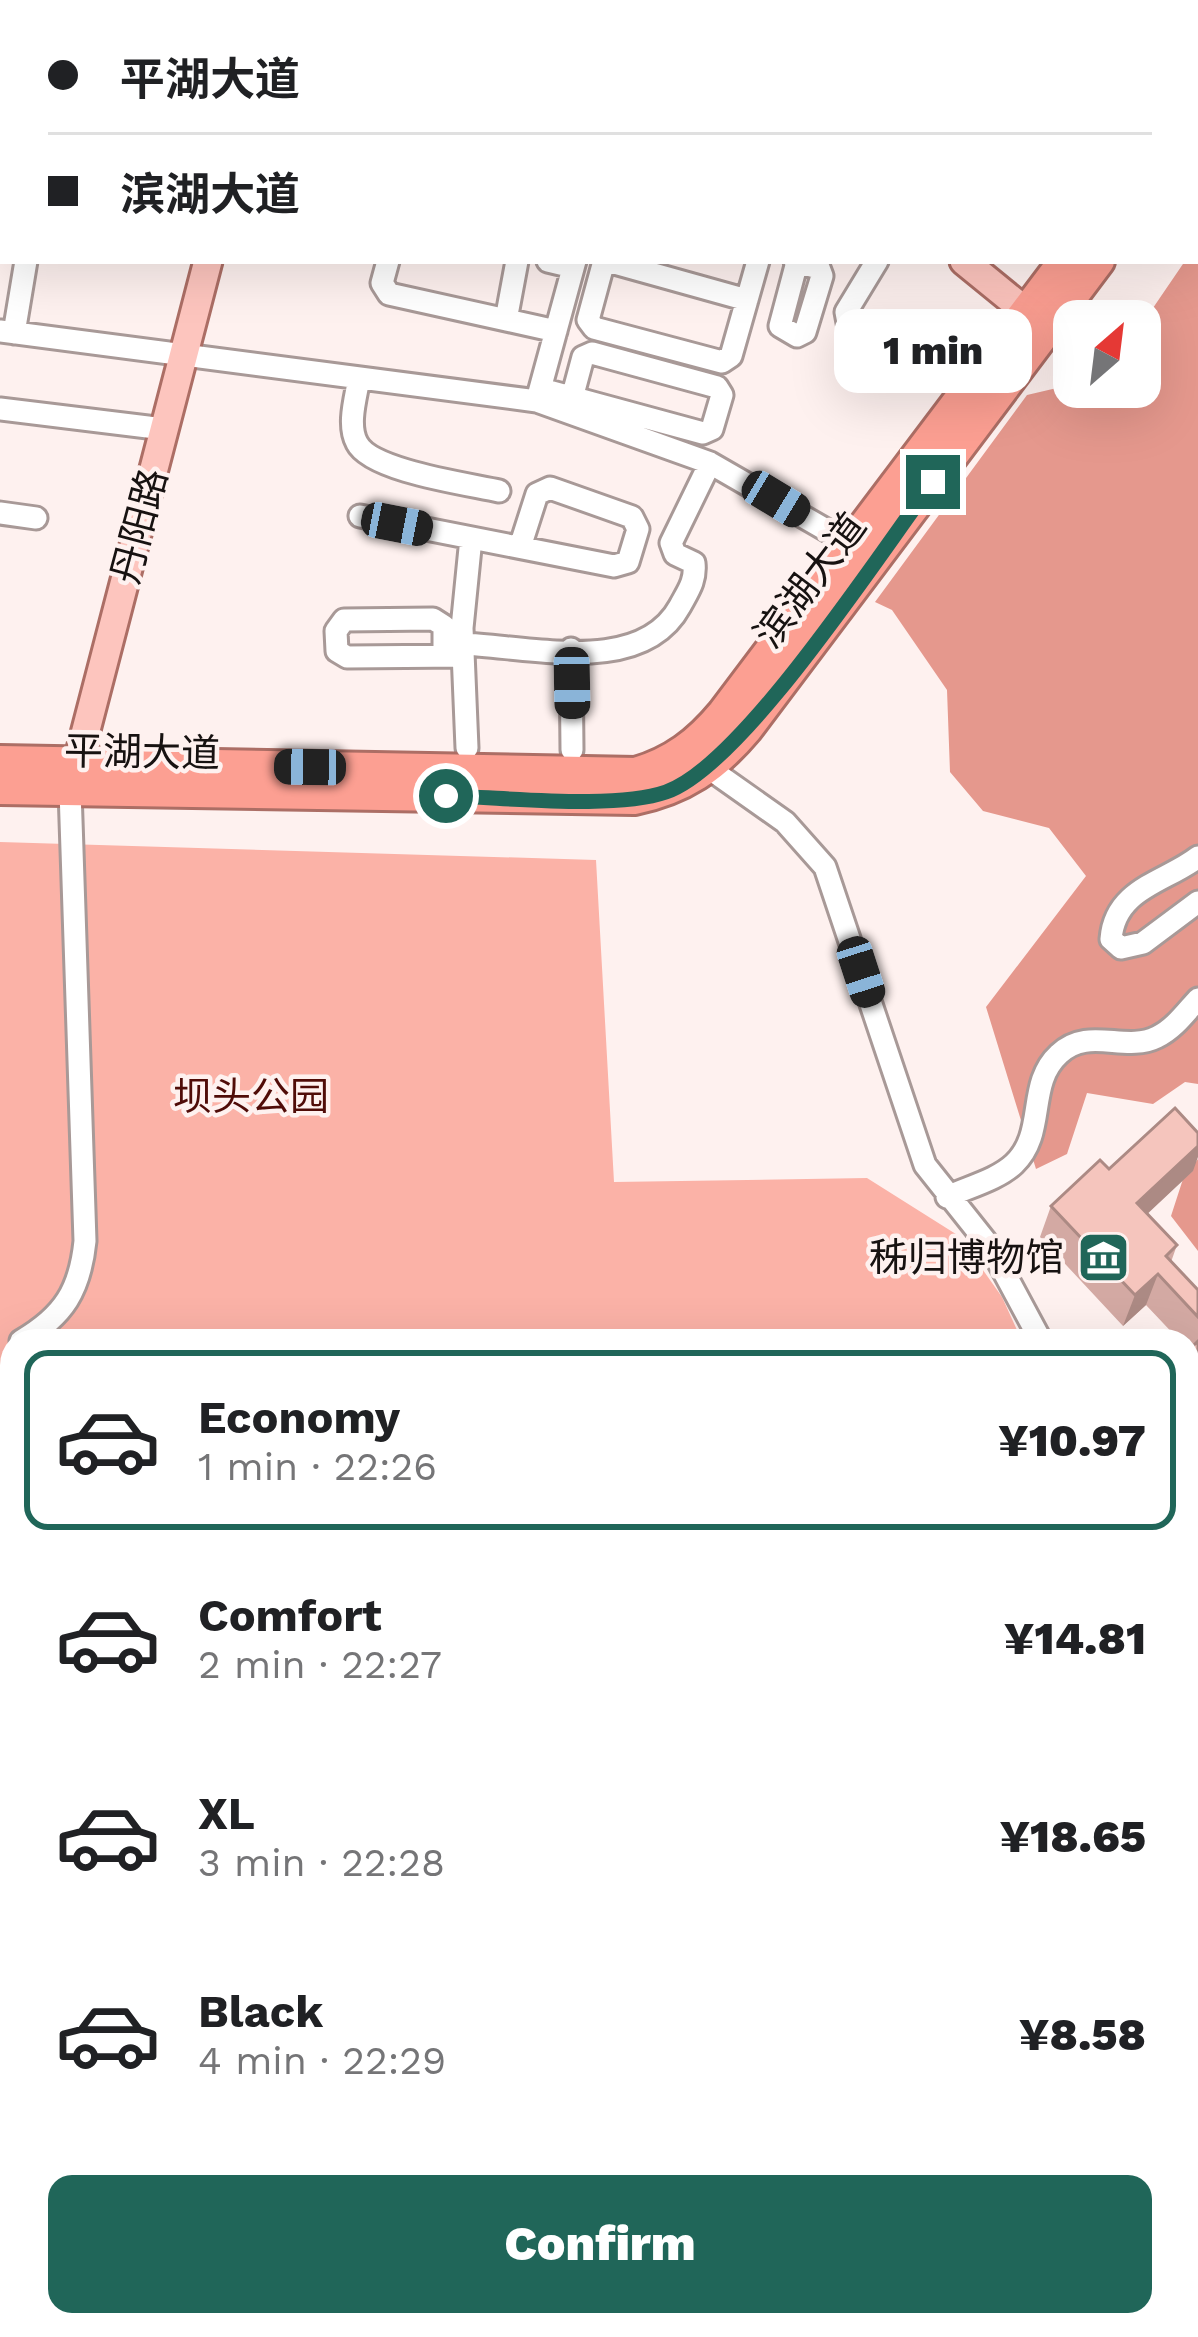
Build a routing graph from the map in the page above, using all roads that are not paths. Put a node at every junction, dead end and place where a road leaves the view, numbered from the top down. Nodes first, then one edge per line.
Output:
1 (25, 264) edge
2 (207, 264) edge
3 (387, 264) edge
4 (516, 264) edge
5 (561, 264) edge
6 (604, 264) edge
7 (616, 264) edge
8 (757, 264) edge
9 (875, 264) edge
10 (968, 264) edge
11 (1063, 264) edge
12 (1097, 264) edge
13 (747, 300) junction
14 (506, 320) junction
15 (1037, 320) junction
16 (7, 332) edge
17 (556, 332) junction
18 (184, 355) junction
19 (904, 369) dead end
20 (359, 378) junction
21 (538, 395) junction
22 (572, 398) junction
23 (0, 409) edge
24 (164, 429) junction
25 (710, 463) junction
26 (499, 491) dead end
27 (0, 513) edge
28 (360, 516) dead end
29 (36, 518) dead end
30 (472, 538) junction
31 (520, 547) junction
32 (863, 551) junction
33 (571, 649) junction
34 (457, 652) junction
35 (467, 748) dead end
36 (572, 750) dead end
37 (696, 760) junction
38 (0, 761) edge
39 (74, 776) junction
40 (0, 789) edge
41 (1198, 857) edge
42 (1198, 902) edge
43 (1198, 999) edge
44 (947, 1197) junction
45 (42, 1329) edge
46 (1035, 1329) edge

1 - 16 street
2 - 18 main road, 丹阳路
3 - 14 street
4 - 14 street
5 - 17 street
6 - 13 street
7 - 13 street
8 - 13 street
9 - 19 street
10 - 15 main road
11 - 15 highway, 滨湖大道
12 - 15 highway, 滨湖大道
14 - 17 street
15 - 32 highway, 滨湖大道
16 - 18 street
17 - 21 street
18 - 20 street
18 - 24 main road, 丹阳路
20 - 21 street
20 - 26 street
21 - 22 street
21 - 25 street
22 - 22 street
23 - 24 street
24 - 39 main road, 丹阳路
25 - 32 street
25 - 33 street
27 - 29 street
28 - 30 street
30 - 31 street
30 - 34 street
31 - 31 street
32 - 37 highway, 滨湖大道
33 - 34 street
33 - 36 street
34 - 34 street
34 - 35 street
37 - 39 highway, 平湖大道
37 - 44 street
38 - 39 highway, 平湖大道
39 - 40 highway, 平湖大道
39 - 45 street
41 - 42 street
43 - 44 street
44 - 46 street

